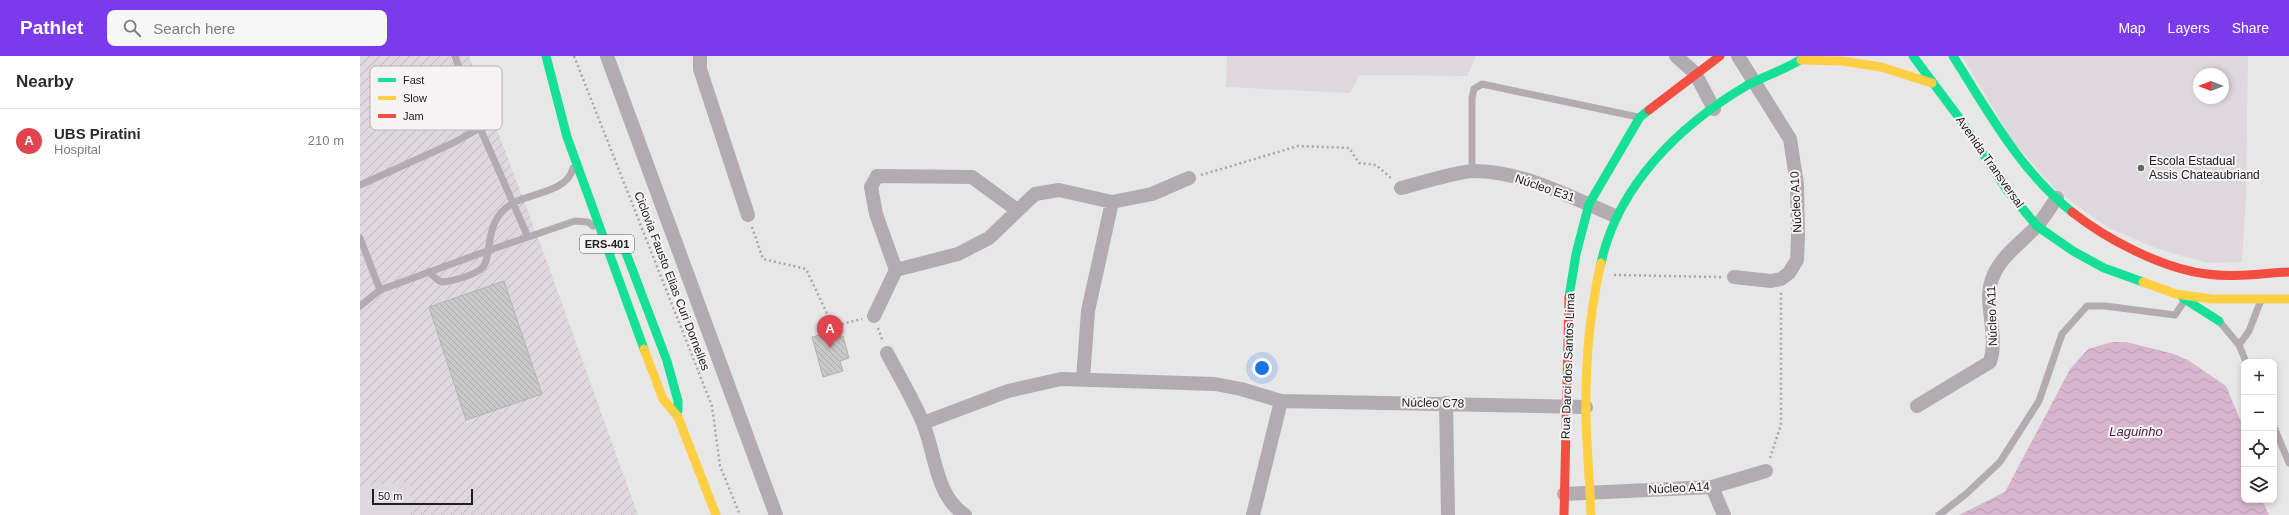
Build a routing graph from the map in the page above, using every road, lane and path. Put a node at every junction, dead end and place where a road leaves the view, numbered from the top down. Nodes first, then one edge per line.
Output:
1 (454, 56) edge
2 (542, 56) edge
3 (574, 56) edge
4 (607, 56) edge
5 (700, 56) edge
6 (1676, 56) edge
7 (1720, 56) edge
8 (1738, 56) edge
9 (1913, 56) edge
10 (1953, 56) edge
11 (1804, 58) edge
12 (548, 59) edge
13 (458, 66) edge
14 (1695, 73) junction
15 (1755, 81) junction
16 (1932, 83) junction
17 (567, 97) dead end
18 (1714, 109) junction
19 (1640, 117) junction
20 (476, 130) edge
21 (481, 130) edge
22 (2004, 149) junction
23 (575, 156) junction
24 (1988, 163) junction
25 (1472, 171) junction
26 (1189, 178) joint
27 (360, 186) edge
28 (1401, 188) joint
29 (2056, 198) junction
30 (1112, 202) junction
31 (514, 203) junction
32 (1589, 204) junction
33 (1017, 210) junction
34 (748, 215) joint
35 (1615, 216) junction
36 (2037, 226) junction
37 (602, 232) junction
38 (528, 237) junction
39 (360, 238) edge
40 (623, 244) dead end
41 (487, 251) junction
42 (896, 270) junction
43 (429, 272) junction
44 (2256, 272) junction
45 (2289, 272) edge
46 (1597, 275) junction
47 (2216, 275) junction
48 (1734, 277) joint
49 (1781, 279) junction
50 (380, 290) junction
51 (2261, 291) junction
52 (2176, 294) junction
53 (2289, 299) edge
54 (2185, 300) junction
55 (2212, 305) junction
56 (360, 306) edge
57 (874, 316) junction
58 (2219, 321) junction
59 (2239, 345) junction
60 (887, 353) joint
61 (2245, 359) edge
62 (1083, 379) junction
63 (1281, 401) junction
64 (1446, 403) junction
65 (1917, 406) dead end
66 (1586, 407) junction
67 (1565, 408) junction
68 (678, 417) junction
69 (923, 423) junction
70 (2276, 431) edge
71 (2289, 463) edge
72 (1766, 471) joint
73 (1712, 488) junction
74 (1591, 492) junction
75 (1564, 494) junction
76 (716, 515) edge
77 (740, 515) edge
78 (776, 515) edge
79 (965, 515) edge
80 (1253, 515) edge
81 (1448, 515) edge
82 (1564, 515) edge
83 (1591, 515) edge
84 (1724, 515) edge
85 (1939, 515) edge

1 - 13 lane
2 - 12 street
3 - 77 path, Ciclovia Fausto Elias Curi Dornelles
4 - 78 street
5 - 34 street
6 - 14 street
7 - 14 street, Rua Darci dos Santos Lima
8 - 15 street, Núcleo A10
9 - 16 street, Avenida Transversal
10 - 22 street
11 - 15 street, Rua Darci dos Santos Lima
11 - 16 street
12 - 17 street
12 - 23 street, ERS-401
14 - 18 street
14 - 19 street, Rua Darci dos Santos Lima
15 - 18 street, Rua Darci dos Santos Lima
15 - 49 street, Núcleo A10
16 - 24 street, Avenida Transversal
18 - 35 street, Rua Darci dos Santos Lima
19 - 25 lane
19 - 32 street, Rua Darci dos Santos Lima
20 - 27 lane
21 - 31 lane
22 - 24 street
22 - 29 street
23 - 31 lane
23 - 37 street, ERS-401
24 - 36 street, Avenida Transversal
25 - 28 street, Núcleo E31
25 - 32 street, Núcleo E31
26 - 28 path
26 - 30 street
29 - 36 street, Núcleo A11
29 - 47 street
30 - 33 street
30 - 62 street
31 - 38 lane
31 - 41 lane
32 - 35 street, Núcleo E31
32 - 67 street, Rua Darci dos Santos Lima
33 - 42 street
33 - 42 street
34 - 57 path
35 - 46 street, Rua Darci dos Santos Lima
36 - 52 street, Avenida Transversal
36 - 65 street, Núcleo A11
37 - 38 lane
37 - 68 street, ERS-401
38 - 41 lane
39 - 50 lane
40 - 68 street
41 - 43 lane
41 - 43 lane
42 - 57 street
43 - 50 lane
44 - 45 street
44 - 47 street
44 - 51 street
46 - 48 path
46 - 66 street, Rua Darci dos Santos Lima
47 - 55 street
48 - 49 street
49 - 72 path
50 - 56 lane
51 - 53 street, Avenida Transversal
51 - 55 street, Avenida Transversal
51 - 59 lane
52 - 54 street
52 - 55 street, Avenida Transversal
54 - 58 street
54 - 85 lane
55 - 58 lane
57 - 60 path
58 - 59 lane
59 - 61 lane
60 - 69 street
62 - 63 street, Núcleo C78
62 - 69 street, Núcleo C78
63 - 64 street, Núcleo C78
63 - 80 street
64 - 67 street, Núcleo C78
64 - 81 street
66 - 67 street, Núcleo C78
66 - 74 street, Rua Darci dos Santos Lima
67 - 75 street, Rua Darci dos Santos Lima
68 - 76 street, ERS-401
69 - 79 street
70 - 71 lane
72 - 73 street, Núcleo A14
73 - 74 street, Núcleo A14
73 - 84 street
74 - 75 street, Núcleo A14
74 - 83 street, Rua Darci dos Santos Lima
75 - 82 street, Rua Darci dos Santos Lima

